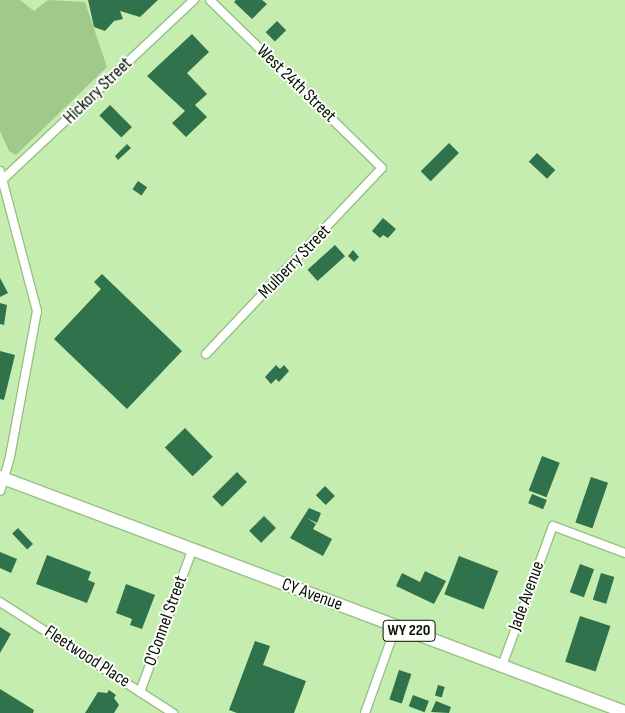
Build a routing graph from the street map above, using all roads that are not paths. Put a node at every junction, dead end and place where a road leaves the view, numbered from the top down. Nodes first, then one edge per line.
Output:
1 (194, 0) edge
2 (210, 0) edge
3 (382, 168) joint
4 (0, 171) edge
5 (1, 182) edge
6 (206, 354) dead end
7 (1, 482) edge
8 (192, 550) junction
9 (625, 553) edge
10 (0, 602) edge
11 (396, 626) junction
12 (502, 666) junction
13 (140, 692) junction
14 (365, 711) edge
15 (625, 712) edge
16 (173, 713) edge
17 (374, 713) edge

1 - 5 street, Hickory Street
2 - 3 street, West 24th Street
3 - 6 street, Mulberry Street
4 - 5 street
5 - 7 street
7 - 8 main road, CY Avenue / WY 220
8 - 11 main road, CY Avenue / WY 220
8 - 13 street, O'Connel Street
9 - 12 street, Jade Avenue
10 - 13 street, Fleetwood Place
11 - 12 main road, CY Avenue / WY 220
11 - 14 street
12 - 15 main road, CY Avenue / WY 220
13 - 16 street, Fleetwood Place
14 - 17 street

